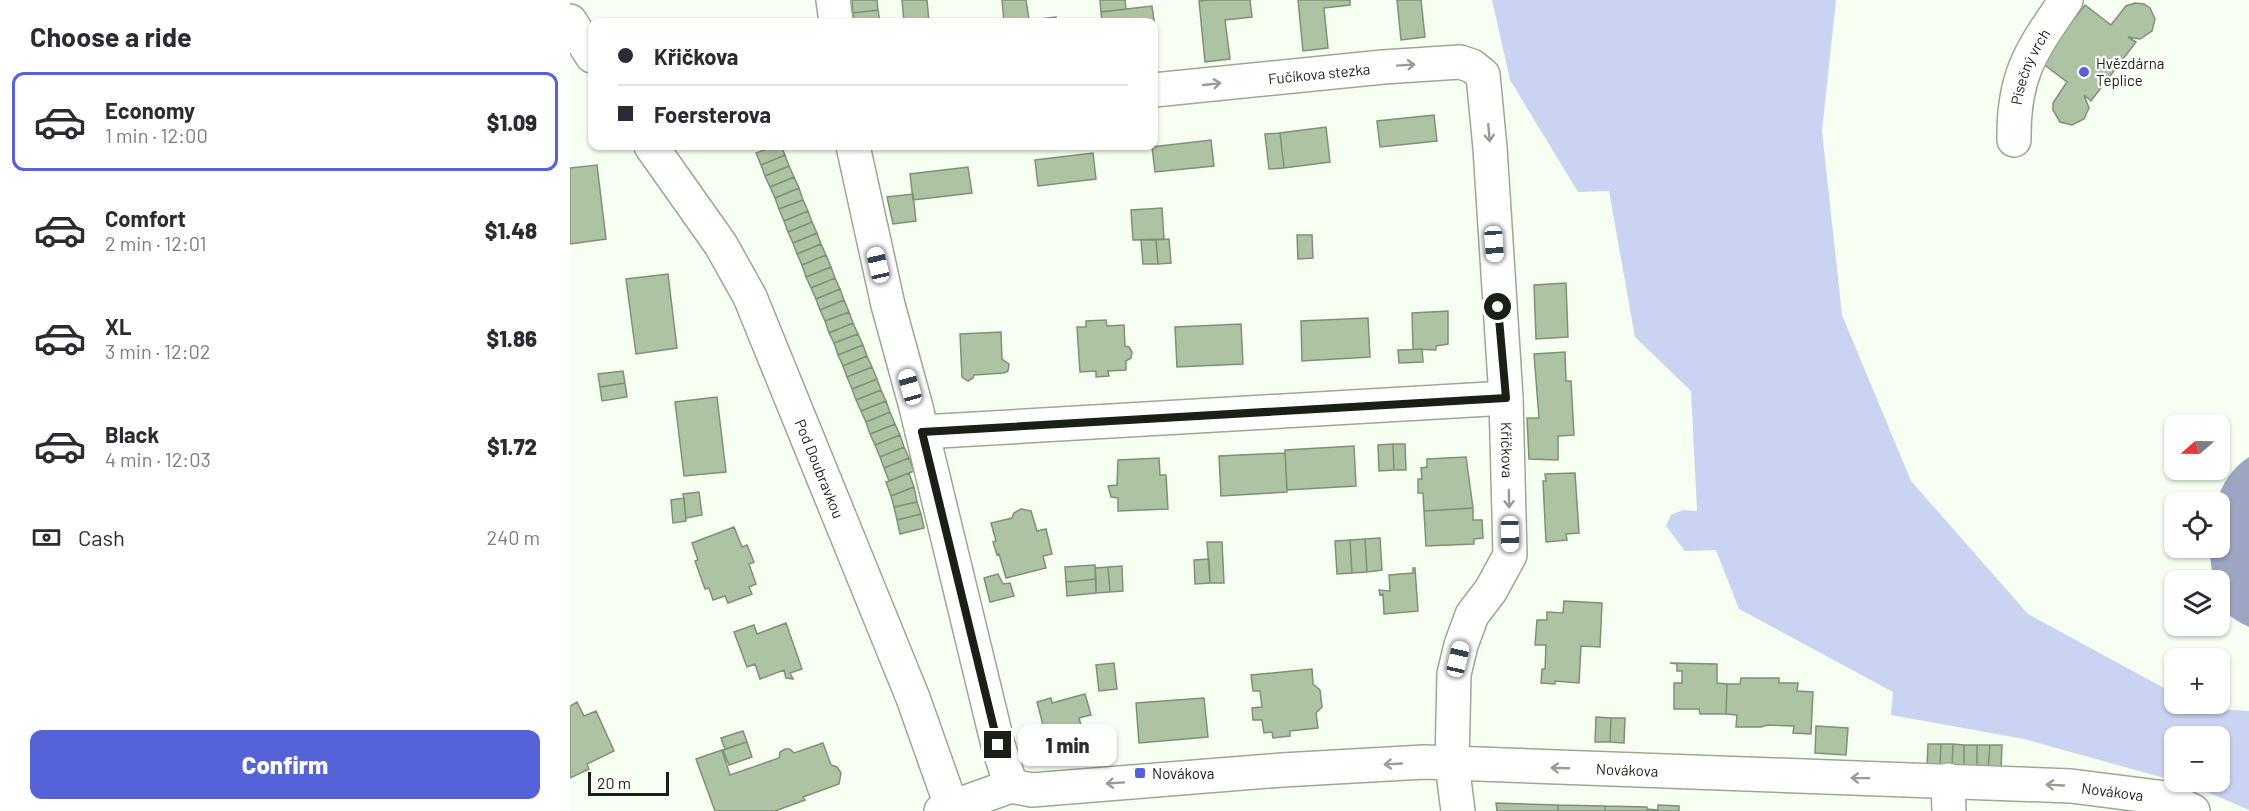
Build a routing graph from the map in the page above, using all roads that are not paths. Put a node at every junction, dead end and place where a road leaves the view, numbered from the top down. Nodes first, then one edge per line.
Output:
1 (833, 0) edge
2 (2066, 0) edge
3 (835, 18) edge
4 (571, 23) edge
5 (588, 50) edge
6 (1483, 75) joint
7 (1158, 90) edge
8 (2014, 140) dead end
9 (654, 150) edge
10 (854, 150) edge
11 (1506, 398) junction
12 (922, 432) junction
13 (1452, 764) junction
14 (1011, 786) junction
15 (1948, 795) edge
16 (949, 810) edge
17 (1458, 811) edge
18 (2193, 811) edge

1 - 3 street
2 - 8 street, Písečný vrch
4 - 5 street
7 -> 6 street, Fučíkova stezka
6 -> 11 street, Křičkova
9 - 16 street, Pod Doubravkou
10 - 12 street
11 - 12 street
11 -> 13 street, Křičkova
12 - 14 street
13 -> 14 street, Novákova
15 -> 13 street, Novákova
13 - 17 street, Křičkova
14 - 16 street, Novákova
18 -> 15 street, Novákova

